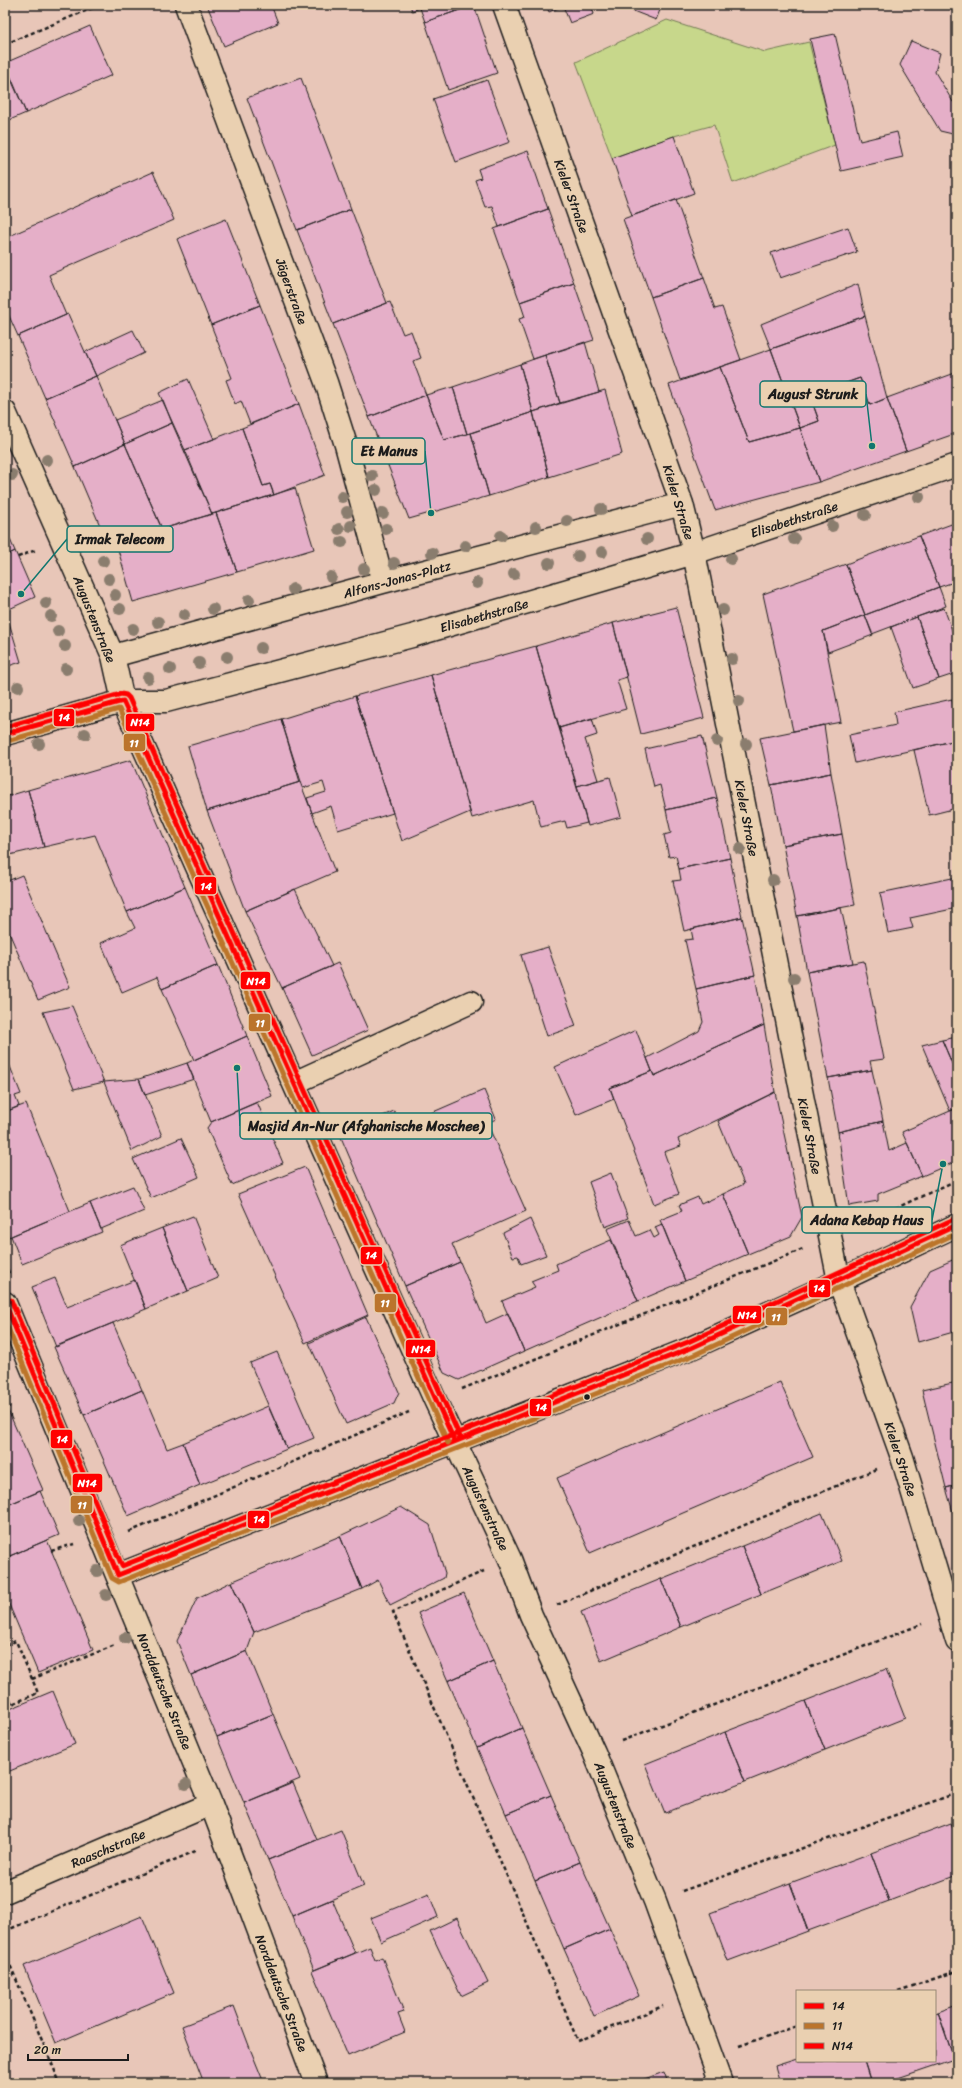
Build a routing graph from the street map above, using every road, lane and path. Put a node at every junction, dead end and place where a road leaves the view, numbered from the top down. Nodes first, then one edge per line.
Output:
1 (100, 5) edge
2 (186, 5) edge
3 (504, 5) edge
4 (5, 44) edge
5 (5, 412) edge
6 (957, 465) edge
7 (682, 504) junction
8 (694, 553) junction
9 (383, 582) junction
10 (113, 656) junction
11 (123, 701) junction
12 (5, 734) edge
13 (471, 1002) dead end
14 (294, 1083) junction
15 (957, 1180) edge
16 (957, 1225) edge
17 (830, 1238) junction
18 (839, 1281) junction
19 (5, 1303) edge
20 (435, 1400) junction
21 (454, 1440) junction
22 (902, 1457) junction
23 (124, 1534) dead end
24 (510, 1559) junction
25 (118, 1575) junction
26 (948, 1614) junction
27 (531, 1615) junction
28 (142, 1634) junction
29 (957, 1641) edge
30 (5, 1645) edge
31 (32, 1679) junction
32 (5, 1687) edge
33 (12, 1704) junction
34 (5, 1707) edge
35 (594, 1752) junction
36 (957, 1793) edge
37 (211, 1804) junction
38 (224, 1839) junction
39 (5, 1892) edge
40 (654, 1901) junction
41 (5, 1931) edge
42 (5, 1953) edge
43 (957, 1971) edge
44 (901, 1990) edge
45 (690, 1995) junction
46 (796, 2026) edge
47 (711, 2056) junction
48 (60, 2083) edge
49 (316, 2083) edge
50 (721, 2083) edge

1 - 4 path
2 - 9 street, Jägerstraße
3 - 7 street, Kieler Straße
5 - 10 street, Augustenstraße
6 - 8 street, Elisabethstraße
7 - 8 street, Kieler Straße
7 - 9 street, Alfons-Jonas-Platz
8 - 11 street, Elisabethstraße
8 - 17 street, Kieler Straße
9 - 10 street, Alfons-Jonas-Platz
10 - 11 street, Augustenstraße
11 - 12 street, Elisabethstraße
11 - 14 street, Augustenstraße
13 - 14 street
14 - 20 street, Augustenstraße
15 - 17 path
16 - 18 street
17 - 18 street, Kieler Straße
17 - 20 path
18 - 21 street
18 - 22 street, Kieler Straße
19 - 25 street, Norddeutsche Straße
20 - 21 street, Augustenstraße
20 - 23 path
21 - 24 street, Augustenstraße
21 - 25 street
22 - 26 street, Kieler Straße
22 - 27 path
24 - 27 street, Augustenstraße
24 - 45 path
25 - 28 street, Norddeutsche Straße
26 - 29 street, Kieler Straße
26 - 35 path
27 - 35 street, Augustenstraße
28 - 31 path
28 - 37 street, Norddeutsche Straße
30 - 31 path
31 - 33 path
32 - 33 path
33 - 34 path
35 - 40 street, Augustenstraße
36 - 40 path
37 - 38 street, Norddeutsche Straße
37 - 39 street, Raaschstraße
38 - 41 path
38 - 49 street, Norddeutsche Straße
40 - 45 street, Augustenstraße
42 - 48 path
43 - 44 path
45 - 47 street, Augustenstraße
46 - 47 path
47 - 50 street, Augustenstraße

